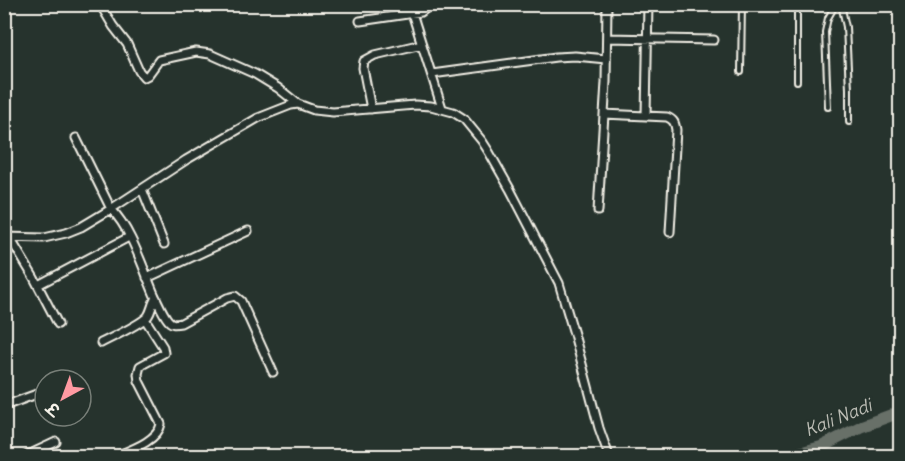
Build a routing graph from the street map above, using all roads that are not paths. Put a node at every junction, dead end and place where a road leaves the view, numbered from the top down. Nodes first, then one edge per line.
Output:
1 (100, 4) edge
2 (426, 4) edge
3 (607, 4) edge
4 (648, 4) edge
5 (742, 4) edge
6 (796, 4) edge
7 (836, 4) edge
8 (842, 4) edge
9 (412, 13) junction
10 (360, 21) dead end
11 (607, 38) junction
12 (648, 39) junction
13 (714, 40) dead end
14 (422, 44) junction
15 (606, 59) junction
16 (741, 72) dead end
17 (432, 74) junction
18 (797, 81) dead end
19 (297, 104) junction
20 (828, 107) dead end
21 (442, 108) junction
22 (371, 109) junction
23 (604, 114) junction
24 (646, 116) junction
25 (849, 122) dead end
26 (76, 138) dead end
27 (142, 189) junction
28 (111, 209) junction
29 (598, 211) dead end
30 (248, 231) dead end
31 (670, 232) dead end
32 (129, 237) junction
33 (7, 238) edge
34 (164, 244) dead end
35 (147, 278) junction
36 (38, 285) junction
37 (156, 298) junction
38 (145, 318) junction
39 (58, 324) dead end
40 (101, 343) dead end
41 (273, 372) dead end
42 (33, 395) edge
43 (4, 406) edge
44 (56, 442) dead end
45 (900, 453) edge
46 (26, 456) edge
47 (116, 456) edge
48 (609, 456) edge
49 (891, 456) edge

1 - 19 street
2 - 9 street
3 - 11 street
4 - 12 street
5 - 16 lane
6 - 18 lane
7 - 20 lane
8 - 25 lane
9 - 10 street
9 - 14 street
11 - 12 street
11 - 15 street
12 - 13 street
12 - 24 street
14 - 17 street
14 - 22 street
15 - 17 street
15 - 23 street
17 - 21 street
19 - 22 street
19 - 27 street
21 - 22 street
21 - 48 street
23 - 24 street
23 - 29 street
24 - 31 street
26 - 28 street
27 - 28 street
27 - 34 street
28 - 32 street
28 - 33 street
30 - 35 street
32 - 35 street
32 - 36 street
33 - 36 street
35 - 37 street
36 - 39 street
37 - 38 street
37 - 41 street
38 - 40 street
38 - 47 street
42 - 43 street
44 - 46 street
45 - 49 street

